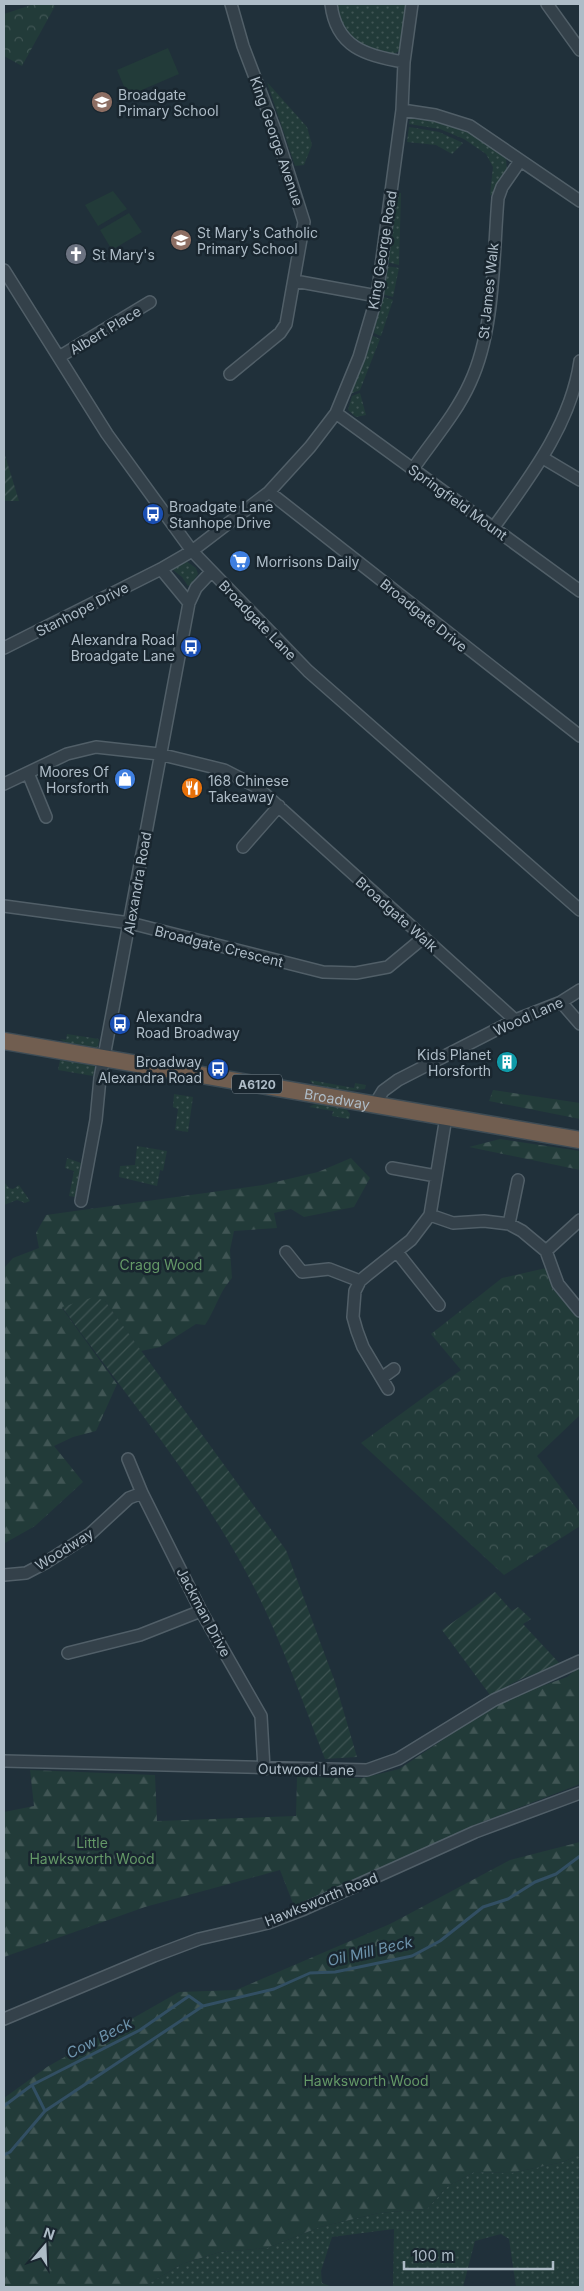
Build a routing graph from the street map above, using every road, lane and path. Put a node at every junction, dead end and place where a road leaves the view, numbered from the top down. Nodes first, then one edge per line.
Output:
1 (231, 4) edge
2 (331, 4) edge
3 (412, 4) edge
4 (547, 4) edge
5 (580, 50) edge
6 (404, 62) junction
7 (402, 110) junction
8 (520, 161) junction
9 (580, 200) edge
10 (4, 270) edge
11 (295, 281) junction
12 (377, 296) junction
13 (150, 302) dead end
14 (59, 357) junction
15 (580, 361) edge
16 (230, 374) dead end
17 (336, 413) junction
18 (543, 458) junction
19 (413, 469) junction
20 (580, 480) edge
21 (269, 492) junction
22 (494, 527) junction
23 (192, 551) junction
24 (160, 569) junction
25 (211, 572) junction
26 (580, 591) edge
27 (189, 603) junction
28 (5, 644) edge
29 (580, 736) edge
30 (159, 754) junction
31 (28, 773) junction
32 (4, 784) edge
33 (279, 806) junction
34 (46, 817) dead end
35 (243, 847) dead end
36 (4, 906) edge
37 (580, 910) edge
38 (130, 923) junction
39 (424, 938) junction
40 (580, 990) edge
41 (561, 1002) junction
42 (515, 1020) junction
43 (580, 1024) edge
44 (4, 1041) edge
45 (104, 1058) junction
46 (375, 1104) junction
47 (446, 1117) junction
48 (580, 1140) edge
49 (392, 1168) dead end
50 (436, 1176) junction
51 (518, 1180) dead end
52 (81, 1201) dead end
53 (430, 1215) junction
54 (580, 1220) edge
55 (509, 1224) junction
56 (546, 1250) junction
57 (286, 1252) dead end
58 (397, 1252) junction
59 (360, 1281) junction
60 (439, 1305) dead end
61 (580, 1311) edge
62 (394, 1369) dead end
63 (383, 1377) junction
64 (388, 1389) dead end
65 (128, 1459) dead end
66 (142, 1493) junction
67 (4, 1575) edge
68 (202, 1611) junction
69 (68, 1653) dead end
70 (580, 1661) edge
71 (4, 1761) edge
72 (264, 1768) junction
73 (580, 1793) edge
74 (4, 2019) edge

1 - 11 street, King George Avenue
2 - 6 street
3 - 6 street, King George Road
4 - 5 street
6 - 7 street, King George Road
7 - 8 street
7 - 12 street, King George Road
8 - 9 street
8 - 19 street, St James Walk
10 - 14 street, Broadgate Lane
11 - 12 street
11 - 16 street, King George Avenue
12 - 17 street, King George Road
13 - 14 street, Albert Place
14 - 23 street, Broadgate Lane
15 - 18 street
17 - 19 street, Springfield Mount
17 - 21 street, King George Road
18 - 20 street
18 - 22 street
19 - 22 street, Springfield Mount
21 - 23 street, King George Road
21 - 29 street, Broadgate Drive
22 - 26 street, Springfield Mount
23 - 24 street, Stanhope Drive
23 - 25 street, Broadgate Lane
24 - 27 street
24 - 28 street, Stanhope Drive
25 - 27 street, Alexandra Road
25 - 37 street, Broadgate Lane
27 - 30 street, Alexandra Road
30 - 31 street, Broadgate Walk
30 - 33 street, Broadgate Walk
30 - 38 street, Alexandra Road
31 - 32 street, Broadgate Walk
31 - 34 street
33 - 35 street
33 - 39 street, Broadgate Walk
36 - 38 street, Broadgate Crescent
38 - 39 street, Broadgate Crescent
38 - 45 street, Alexandra Road
39 - 42 street, Broadgate Walk
40 - 41 street, Wood Lane
41 - 42 street, Wood Lane
41 - 43 street
42 - 46 street, Wood Lane
44 - 45 highway, Broadway / A6120
45 - 46 highway, Broadway / A6120
45 - 52 street, Alexandra Road
46 - 47 highway, Broadway / A6120
47 - 48 highway, Broadway / A6120
47 - 50 street
49 - 50 street
50 - 53 street
51 - 55 street
53 - 55 street
53 - 58 street
54 - 56 street
55 - 56 street
56 - 61 street
57 - 59 street
58 - 59 street
58 - 60 street
59 - 63 street
62 - 63 street
63 - 64 street
65 - 66 street, Jackman Drive
66 - 67 street, Woodway
66 - 68 street, Jackman Drive
68 - 69 street
68 - 72 street, Jackman Drive
70 - 72 street, Outwood Lane
71 - 72 street, Outwood Lane
73 - 74 street, Hawksworth Road

